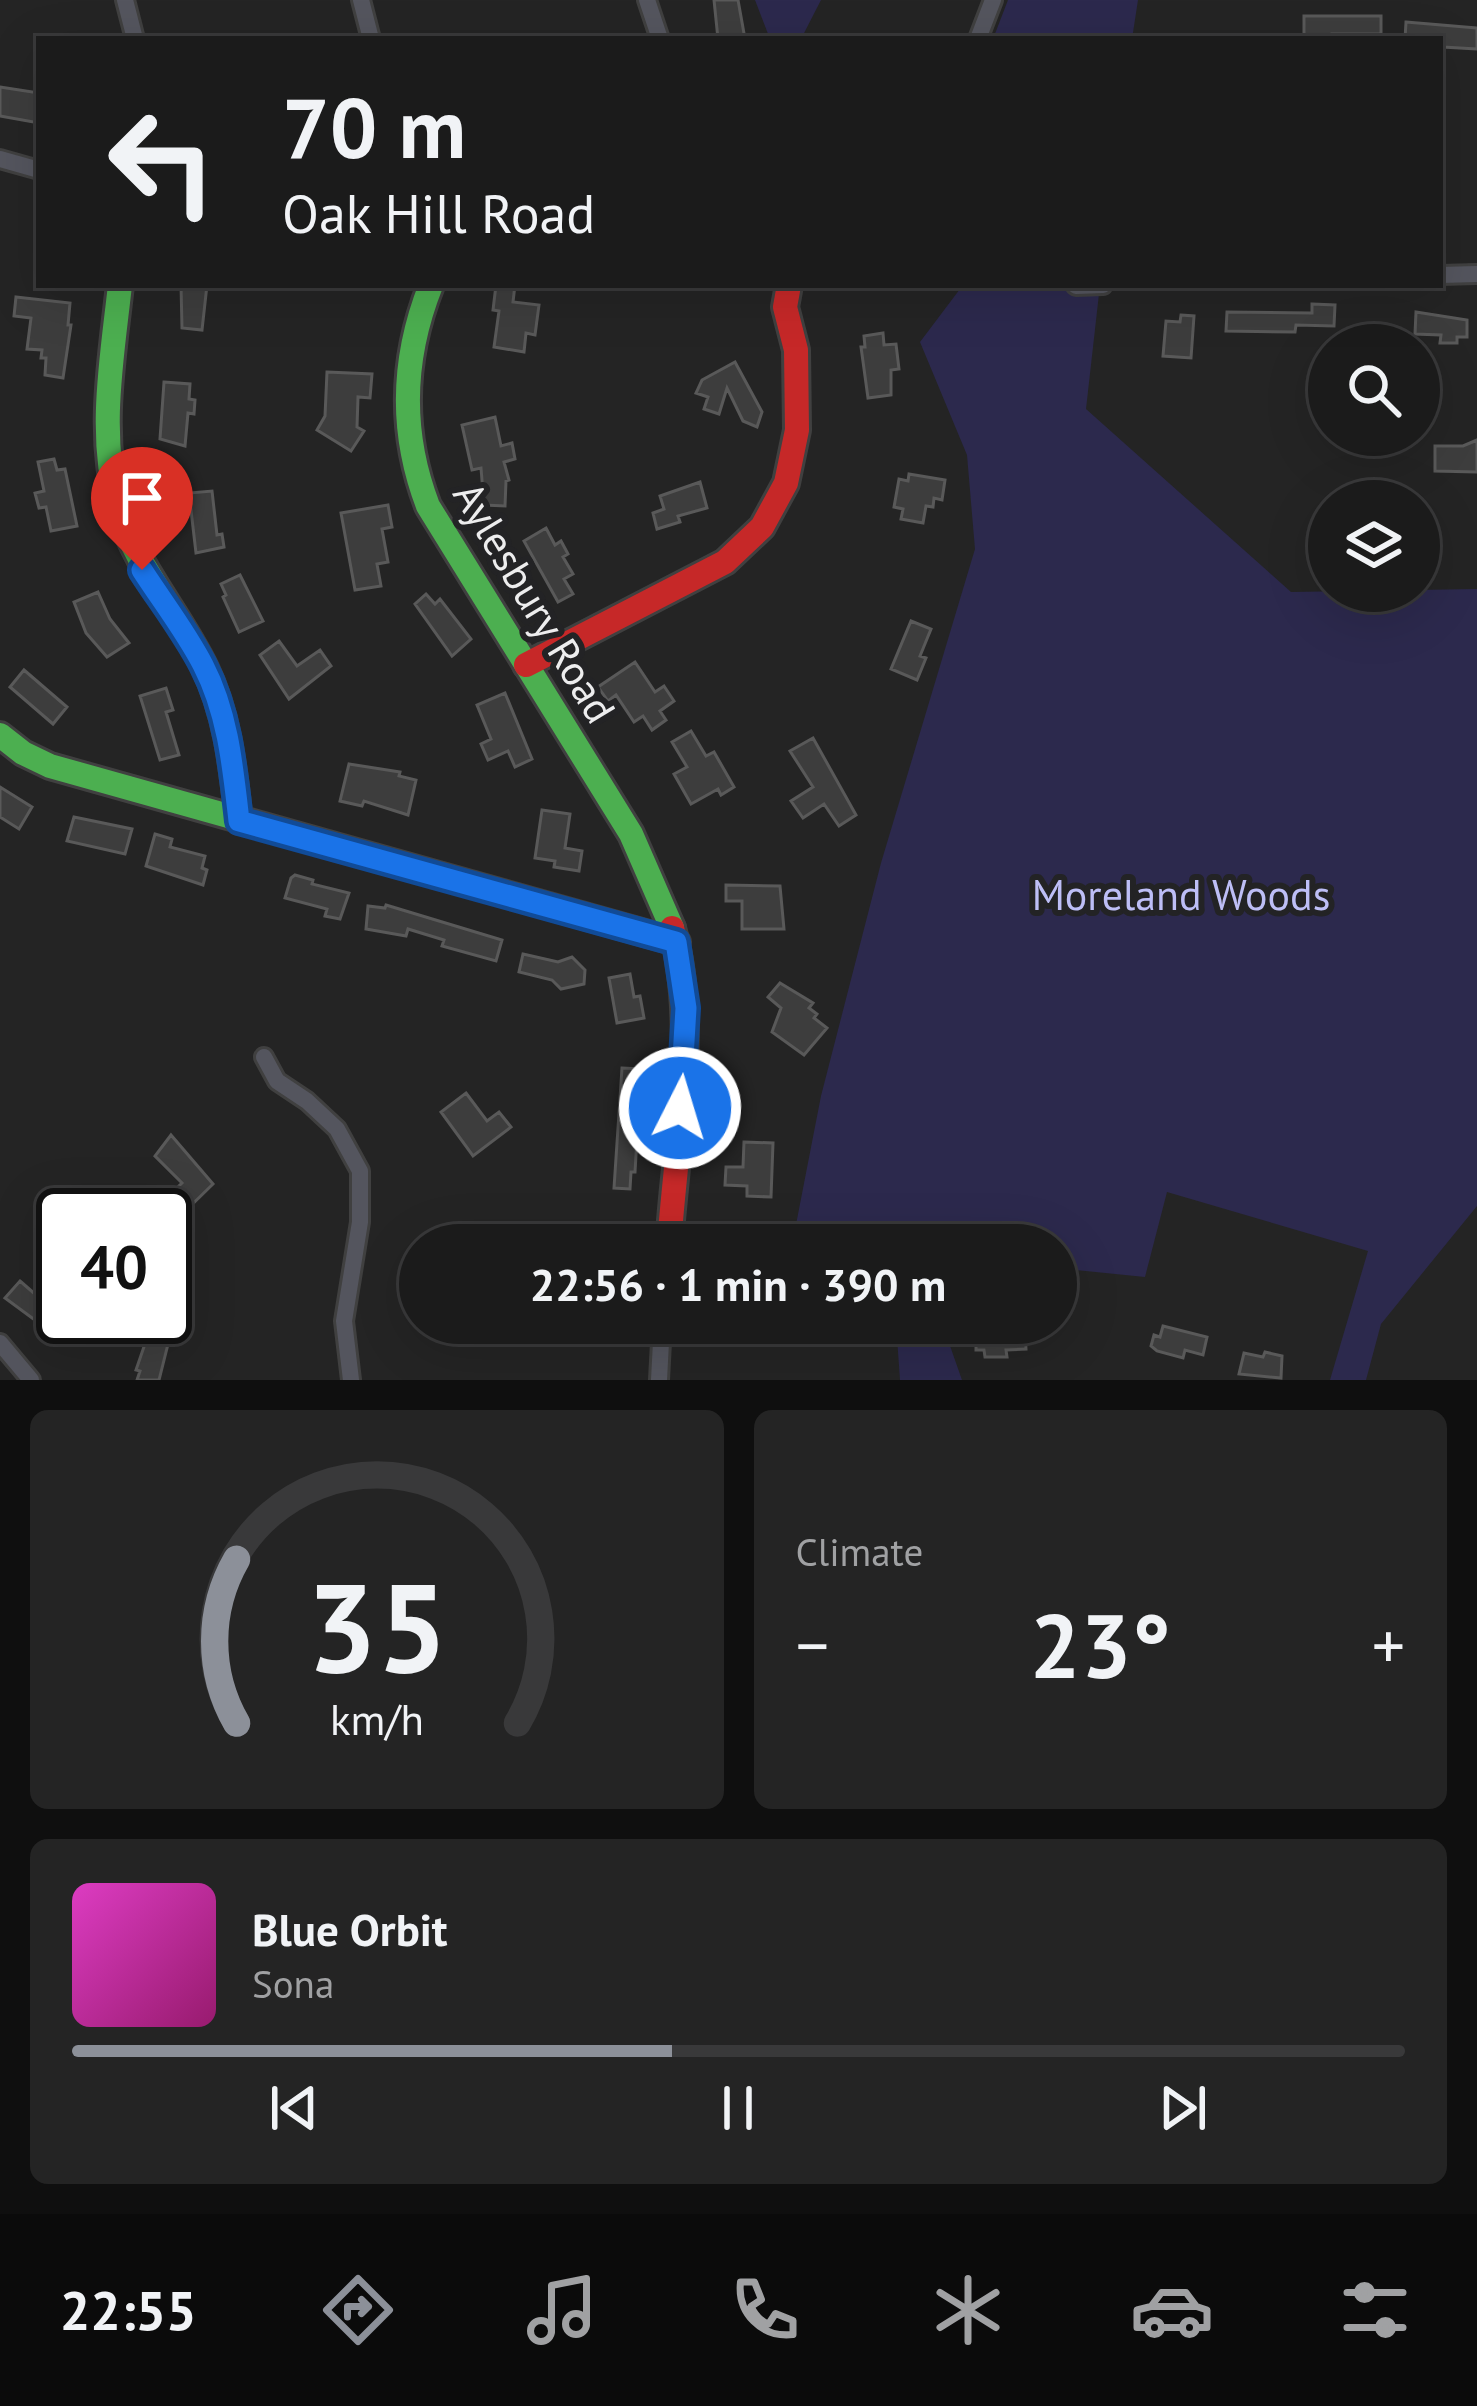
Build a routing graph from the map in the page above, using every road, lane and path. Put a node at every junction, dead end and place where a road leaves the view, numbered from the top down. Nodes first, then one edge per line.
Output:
1 (125, 0) edge
2 (361, 0) edge
3 (647, 0) edge
4 (993, 0) edge
5 (134, 36) edge
6 (370, 36) edge
7 (659, 36) edge
8 (979, 36) edge
9 (0, 159) edge
10 (36, 169) edge
11 (1477, 274) edge
12 (1443, 275) edge
13 (120, 288) edge
14 (430, 288) edge
15 (788, 288) edge
16 (526, 665) junction
17 (0, 735) edge
18 (239, 821) junction
19 (676, 942) junction
20 (264, 1057) dead end
21 (670, 1224) edge
22 (0, 1342) edge
23 (661, 1344) edge
24 (31, 1380) edge
25 (351, 1380) edge
26 (659, 1380) edge

1 - 5 street
2 - 6 street
3 - 7 street
4 - 8 street
9 - 10 street
11 - 12 street
13 - 18 street
14 - 16 street, Aylesbury Road
15 - 16 street
16 - 19 street, Aylesbury Road
17 - 18 street
18 - 19 street
19 - 21 street, Aylesbury Road
20 - 25 street
22 - 24 street
23 - 26 street

